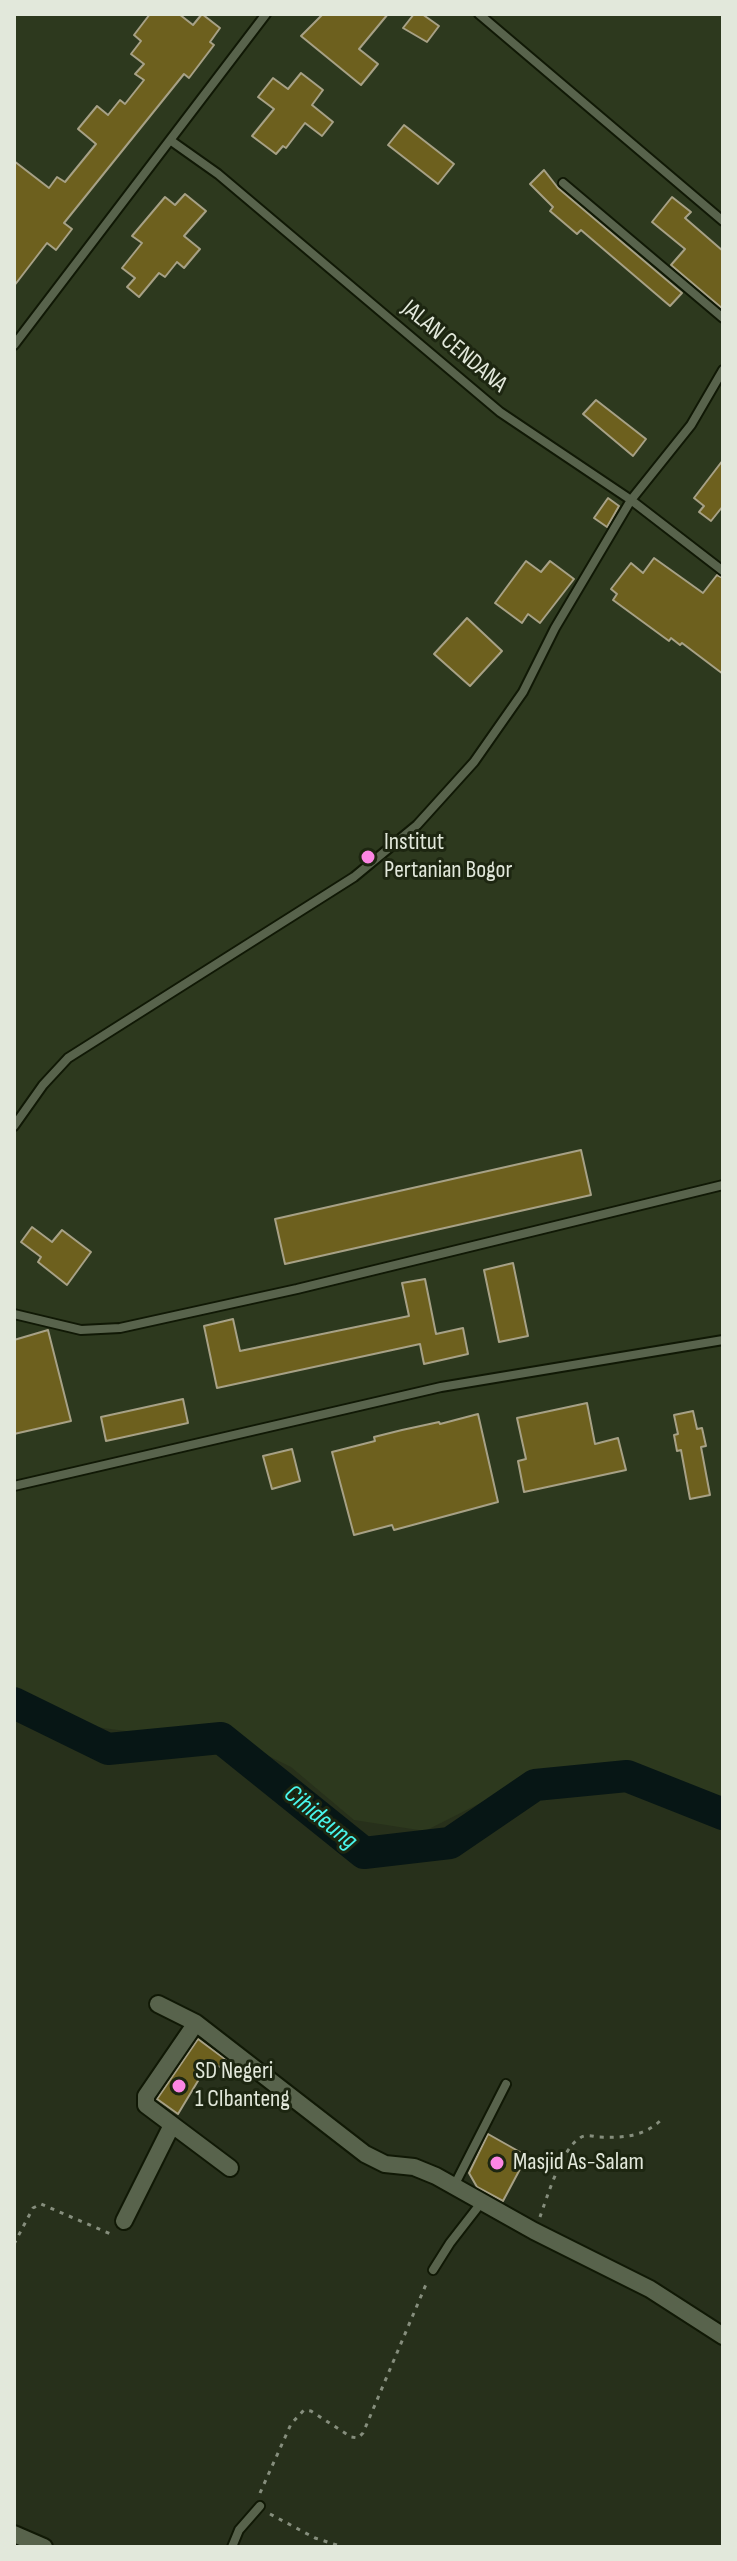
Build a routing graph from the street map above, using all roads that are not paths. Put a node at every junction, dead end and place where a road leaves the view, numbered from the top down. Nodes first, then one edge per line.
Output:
1 (266, 14) edge
2 (479, 14) edge
3 (170, 140) junction
4 (563, 183) dead end
5 (723, 221) edge
6 (723, 318) edge
7 (14, 345) edge
8 (723, 370) edge
9 (631, 500) junction
10 (723, 571) edge
11 (14, 1126) edge
12 (723, 1185) edge
13 (14, 1314) edge
14 (723, 1340) edge
15 (14, 1486) edge
16 (158, 2004) dead end
17 (196, 2023) junction
18 (506, 2084) dead end
19 (171, 2127) junction
20 (230, 2168) dead end
21 (453, 2187) junction
22 (481, 2203) junction
23 (124, 2221) road end
24 (433, 2270) road end
25 (723, 2336) edge
26 (260, 2506) road end
27 (14, 2534) edge
28 (44, 2547) edge
29 (232, 2547) edge

1 - 3 lane
2 - 5 lane
3 - 7 lane
3 - 9 lane, JALAN CENDANA
4 - 6 lane
8 - 9 lane
9 - 10 lane, JALAN CENDANA
9 - 11 lane
12 - 13 lane
14 - 15 lane
16 - 17 street
17 - 19 street
17 - 21 street
18 - 21 lane
19 - 20 street
19 - 23 street
21 - 22 street
22 - 24 lane
22 - 25 street
26 - 29 lane
27 - 28 street

